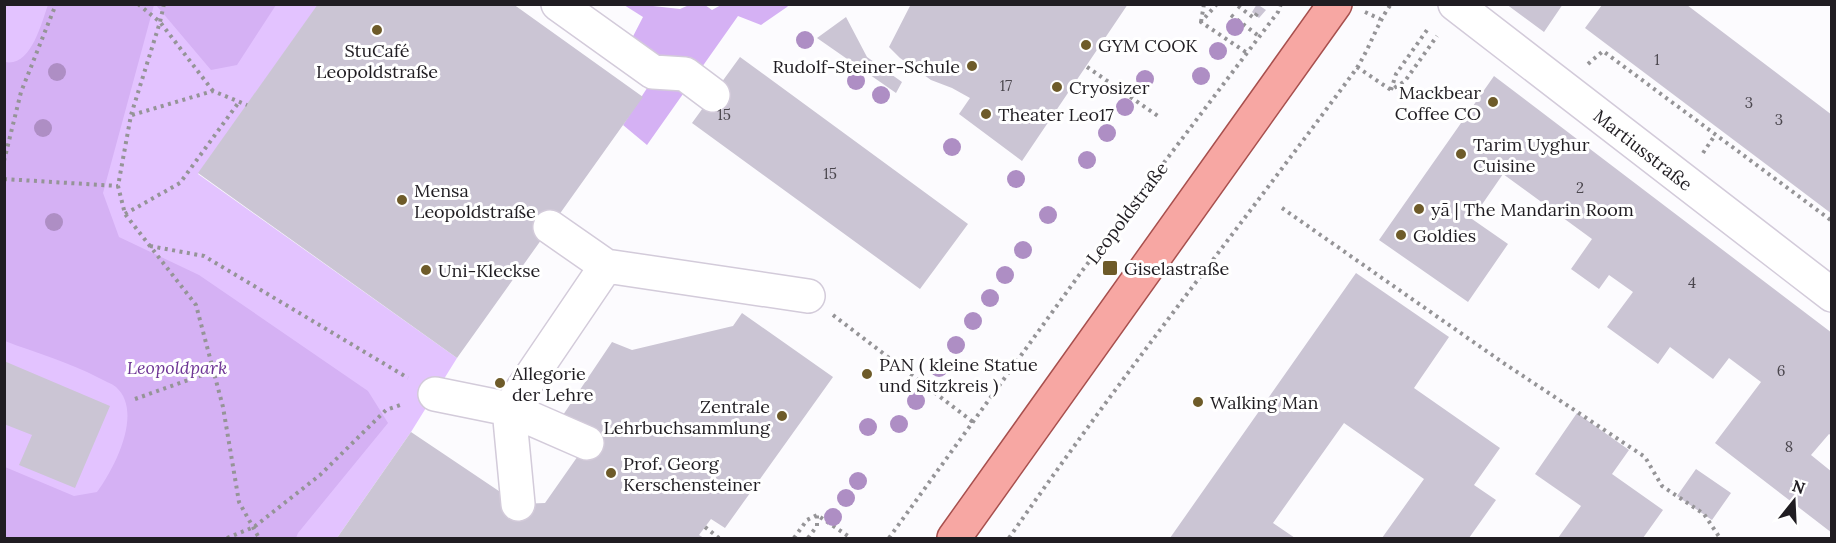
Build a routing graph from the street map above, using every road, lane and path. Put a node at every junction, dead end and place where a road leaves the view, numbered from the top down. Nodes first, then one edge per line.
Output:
1 (56, 4) edge
2 (138, 4) edge
3 (164, 4) edge
4 (558, 4) edge
5 (1204, 4) edge
6 (1217, 4) edge
7 (1281, 4) edge
8 (1335, 4) edge
9 (1391, 4) edge
10 (1455, 4) edge
11 (1238, 6) dead end
12 (1259, 11) dead end
13 (1231, 15) dead end
14 (160, 22) junction
15 (1201, 22) junction
16 (1427, 30) dead end
17 (1437, 36) dead end
18 (1260, 37) junction
19 (1247, 53) junction
20 (1087, 67) dead end
21 (1357, 67) junction
22 (1583, 69) dead end
23 (1391, 90) junction
24 (213, 91) junction
25 (713, 95) dead end
26 (239, 102) junction
27 (247, 105) dead end
28 (131, 115) junction
29 (1158, 116) dead end
30 (1715, 135) junction
31 (1701, 156) dead end
32 (4, 161) edge
33 (4, 179) edge
34 (118, 186) junction
35 (1282, 208) dead end
36 (125, 214) junction
37 (1832, 221) edge
38 (550, 227) dead end
39 (150, 246) junction
40 (606, 266) junction
41 (1832, 295) edge
42 (808, 296) joint
43 (214, 371) junction
44 (435, 394) junction
45 (135, 399) dead end
46 (509, 409) junction
47 (973, 422) junction
48 (586, 443) dead end
49 (518, 504) dead end
50 (817, 515) junction
51 (254, 527) junction
52 (705, 527) dead end
53 (227, 538) edge
54 (259, 538) edge
55 (719, 538) edge
56 (794, 538) edge
57 (808, 538) edge
58 (851, 538) edge
59 (889, 538) edge
60 (954, 538) edge
61 (1009, 538) edge
62 (1720, 538) edge

1 - 32 path
2 - 14 path
3 - 14 path
4 - 25 street
5 - 15 path
6 - 15 path
7 - 18 path, Leopoldstraße
8 - 60 main road
9 - 21 path
10 - 41 street, Martiusstraße
11 - 12 path
13 - 18 path
14 - 24 path
14 - 28 path
15 - 19 path
16 - 23 path
17 - 23 path
18 - 19 path, Leopoldstraße
19 - 47 path, Leopoldstraße
20 - 29 path
21 - 23 path
21 - 61 path
22 - 30 path
24 - 26 path
24 - 28 path
26 - 27 path
26 - 36 path
28 - 34 path
30 - 31 path
30 - 37 path
33 - 34 path
34 - 36 path
35 - 62 path
36 - 39 path
38 - 40 street
39 - 43 path
39 - 44 path
40 - 42 street
40 - 46 street
42 - 47 path
43 - 45 path
43 - 51 path
44 - 46 street
44 - 51 path
46 - 48 street
46 - 49 street
47 - 59 path, Leopoldstraße
50 - 56 path
50 - 57 path
50 - 58 path
51 - 53 path
51 - 54 path
52 - 55 path

